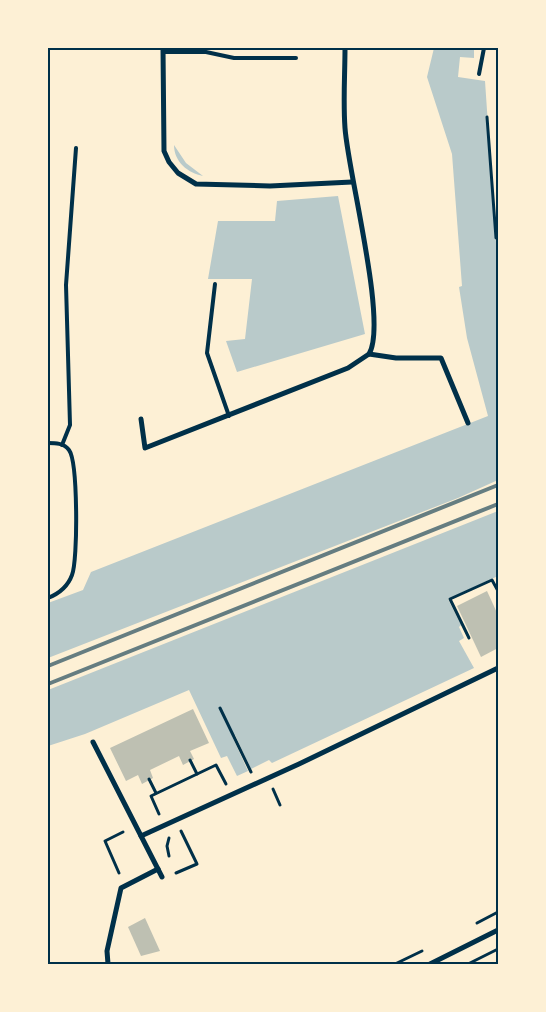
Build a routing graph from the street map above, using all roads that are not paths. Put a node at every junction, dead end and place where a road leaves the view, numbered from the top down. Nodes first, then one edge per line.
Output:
1 (344, 48) edge
2 (484, 48) edge
3 (163, 50) edge
4 (296, 58) dead end
5 (479, 74) dead end
6 (76, 148) dead end
7 (352, 182) junction
8 (215, 284) dead end
9 (369, 354) junction
10 (229, 416) junction
11 (141, 418) dead end
12 (468, 423) dead end
13 (48, 443) edge
14 (62, 445) junction
15 (48, 598) edge
16 (498, 668) edge
17 (93, 742) dead end
18 (141, 836) junction
19 (158, 869) junction
20 (162, 877) dead end
21 (498, 930) edge
22 (108, 964) edge
23 (430, 964) edge

1 - 7 street
2 - 5 lane
3 - 4 lane
3 - 7 street
6 - 14 lane
7 - 9 street
8 - 10 lane
9 - 10 street
9 - 12 street
10 - 11 street
13 - 14 lane
14 - 15 lane
16 - 18 street
17 - 18 street
18 - 19 street
19 - 20 street
19 - 22 street
21 - 23 street

